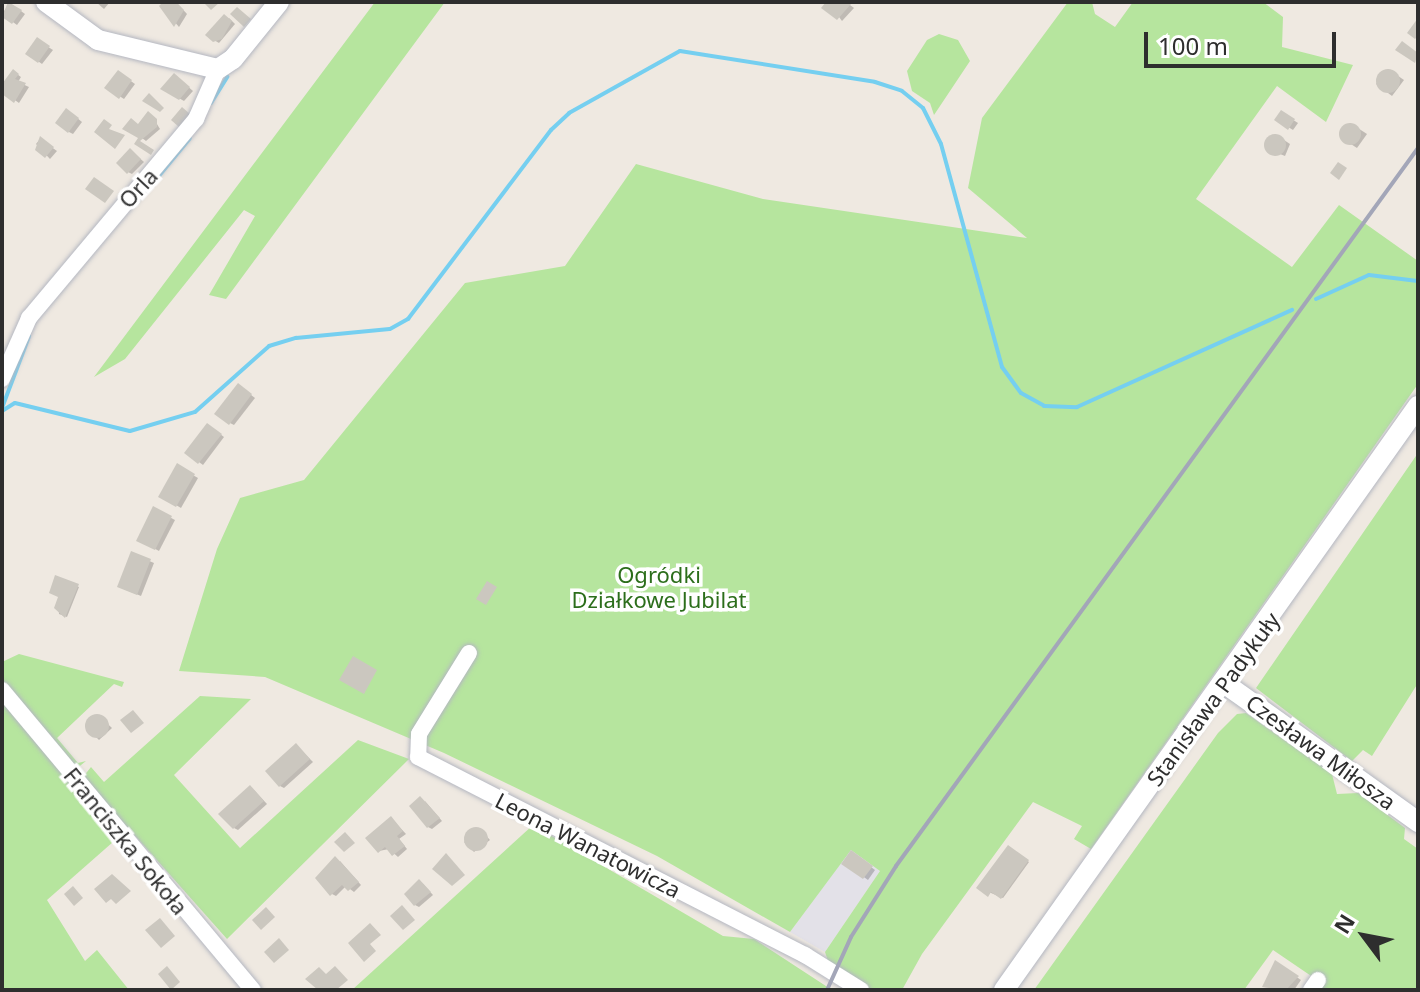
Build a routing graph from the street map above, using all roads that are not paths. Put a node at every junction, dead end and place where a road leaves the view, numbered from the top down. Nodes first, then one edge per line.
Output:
1 (279, 2) edge
2 (51, 3) edge
3 (218, 69) junction
4 (2, 379) edge
5 (1418, 406) edge
6 (469, 653) dead end
7 (1224, 683) junction
8 (2, 690) edge
9 (1418, 822) edge
10 (253, 990) edge
11 (861, 990) edge
12 (1004, 990) edge

1 - 3 street, Orla
2 - 3 street
3 - 4 street, Orla
5 - 7 street, Stanisława Padykuły
6 - 11 street, Leona Wanatowicza
7 - 9 street, Czesława Miłosza
7 - 12 street, Stanisława Padykuły
8 - 10 street, Franciszka Sokoła

